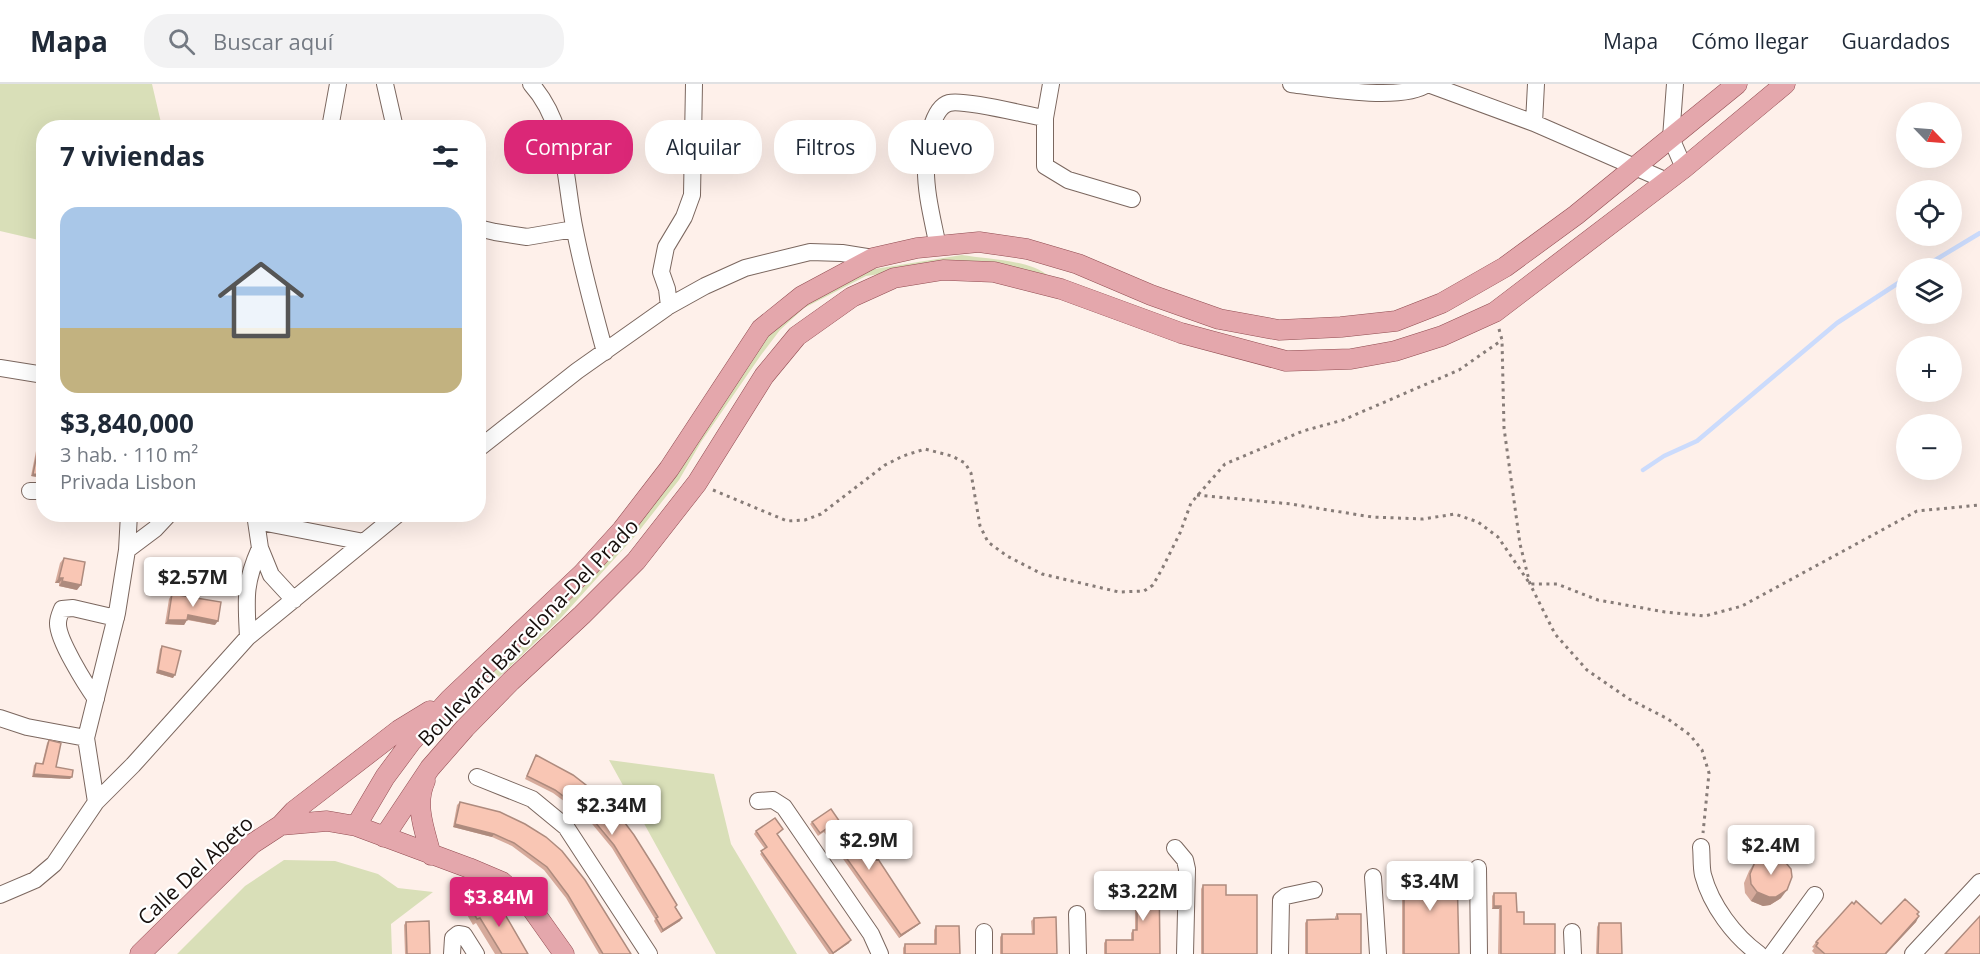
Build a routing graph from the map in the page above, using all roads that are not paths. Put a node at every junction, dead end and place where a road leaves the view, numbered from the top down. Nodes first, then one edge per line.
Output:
1 (338, 84) edge
2 (385, 84) edge
3 (531, 84) edge
4 (694, 84) edge
5 (1051, 84) edge
6 (1291, 84) edge
7 (1427, 84) edge
8 (1536, 84) edge
9 (1675, 84) edge
10 (1737, 84) edge
11 (1785, 84) edge
12 (1045, 118) junction
13 (331, 120) edge
14 (393, 120) edge
15 (1534, 123) junction
16 (1671, 138) junction
17 (1635, 167) junction
18 (1684, 168) junction
19 (1667, 181) junction
20 (1132, 199) dead end
21 (574, 229) junction
22 (486, 230) edge
23 (938, 247) junction
24 (873, 258) junction
25 (1078, 264) junction
26 (1061, 288) junction
27 (669, 306) junction
28 (605, 352) junction
29 (0, 368) edge
30 (36, 374) edge
31 (486, 443) edge
32 (129, 522) edge
33 (162, 522) edge
34 (257, 522) edge
35 (274, 522) edge
36 (388, 522) edge
37 (364, 542) junction
38 (260, 548) junction
39 (127, 550) junction
40 (294, 600) junction
41 (116, 618) junction
42 (248, 637) junction
43 (96, 699) junction
44 (450, 699) junction
45 (0, 718) edge
46 (86, 738) junction
47 (430, 768) junction
48 (477, 777) dead end
49 (758, 801) dead end
50 (96, 802) junction
51 (281, 825) junction
52 (356, 826) junction
53 (384, 837) junction
54 (1701, 847) road end
55 (1175, 848) dead end
56 (431, 855) junction
57 (1478, 868) dead end
58 (1373, 876) dead end
59 (1980, 882) edge
60 (1314, 890) dead end
61 (0, 895) edge
62 (1815, 895) dead end
63 (1077, 914) dead end
64 (984, 932) dead end
65 (1572, 932) dead end
66 (140, 954) edge
67 (453, 954) edge
68 (476, 954) edge
69 (564, 954) edge
70 (649, 954) edge
71 (880, 954) edge
72 (984, 954) edge
73 (1078, 954) edge
74 (1185, 954) edge
75 (1280, 954) edge
76 (1378, 954) edge
77 (1479, 954) edge
78 (1573, 954) edge
79 (1759, 954) edge
80 (1772, 954) edge
81 (1913, 954) edge

1 - 13 street
2 - 14 street
3 - 21 street
4 - 27 street
5 - 12 street
6 - 7 street
7 - 15 street
8 - 15 street
9 - 16 street
10 - 16 main road, Boulevard Barcelona-Del Prado
11 - 18 main road, Boulevard Barcelona-Del Prado
12 - 20 street
12 - 23 street
15 - 17 street
16 - 17 main road, Boulevard Barcelona-Del Prado
16 - 18 street
17 - 19 street
17 - 25 main road, Boulevard Barcelona-Del Prado
18 - 19 main road, Boulevard Barcelona-Del Prado
19 - 26 main road, Boulevard Barcelona-Del Prado
21 - 22 street
21 - 28 street
23 - 24 main road, Boulevard Barcelona-Del Prado
23 - 25 main road, Boulevard Barcelona-Del Prado
24 - 27 street
24 - 44 main road, Boulevard Barcelona-Del Prado
25 - 26 main road
26 - 47 main road, Boulevard Barcelona-Del Prado
27 - 28 street
28 - 31 street
29 - 30 street
32 - 39 street
33 - 39 street
34 - 38 street
35 - 37 street
36 - 37 street
37 - 40 street
38 - 40 street
38 - 42 street
39 - 41 street
40 - 42 street
41 - 43 street
41 - 43 street
42 - 50 street
43 - 46 street
44 - 51 main road
44 - 52 main road, Boulevard Barcelona-Del Prado
45 - 46 street
46 - 50 street
47 - 53 main road, Boulevard Barcelona-Del Prado
47 - 56 main road
48 - 70 street
49 - 71 street
50 - 61 street
51 - 52 main road, Calle Del Abeto
51 - 66 main road, Calle Del Abeto
52 - 53 main road, Calle Del Abeto
53 - 56 main road, Calle Del Abeto
54 - 79 street
55 - 74 street
56 - 69 main road, Calle Del Abeto
57 - 77 street
58 - 76 street
59 - 81 street
60 - 75 street
62 - 80 street
63 - 73 street
64 - 72 street
65 - 78 street
67 - 68 street

